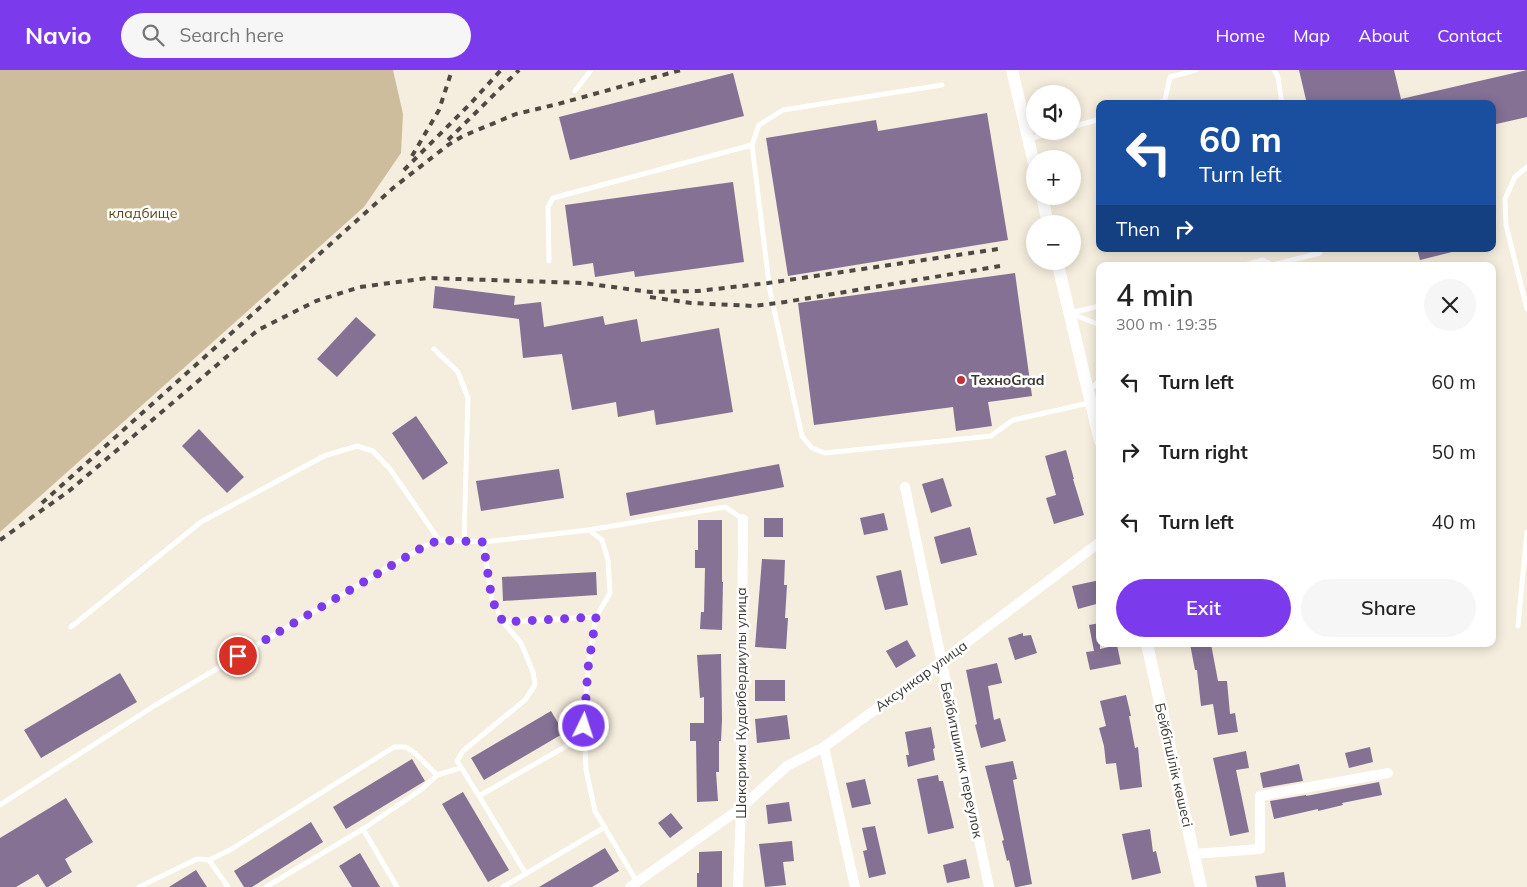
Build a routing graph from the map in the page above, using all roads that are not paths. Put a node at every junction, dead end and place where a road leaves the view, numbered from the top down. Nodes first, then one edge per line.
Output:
1 (591, 70) edge
2 (1012, 70) edge
3 (1196, 70) edge
4 (1274, 70) edge
5 (942, 85) dead end
6 (574, 91) dead end
7 (1164, 100) edge
8 (1281, 100) edge
9 (1096, 120) edge
10 (1081, 124) edge
11 (1026, 130) edge
12 (752, 144) junction
13 (1527, 167) edge
14 (1320, 253) dead end
15 (549, 261) dead end
16 (1284, 262) edge
17 (1059, 270) edge
18 (1096, 307) edge
19 (1527, 309) edge
20 (1070, 313) junction
21 (1096, 323) edge
22 (434, 349) dead end
23 (1096, 387) edge
24 (1090, 397) junction
25 (1096, 423) edge
26 (905, 487) dead end
27 (742, 519) joint
28 (589, 530) junction
29 (1527, 532) edge
30 (439, 540) junction
31 (464, 541) junction
32 (483, 542) junction
33 (1096, 545) edge
34 (596, 617) junction
35 (503, 622) junction
36 (1518, 626) dead end
37 (71, 627) dead end
38 (1148, 647) edge
39 (942, 661) junction
40 (584, 736) junction
41 (824, 747) junction
42 (460, 768) junction
43 (1388, 773) dead end
44 (437, 775) junction
45 (479, 796) junction
46 (0, 805) edge
47 (741, 808) junction
48 (605, 827) junction
49 (363, 829) junction
50 (1194, 854) junction
51 (210, 860) junction
52 (526, 874) junction
53 (633, 885) edge
54 (505, 886) edge
55 (139, 887) edge
56 (228, 887) edge
57 (267, 887) edge
58 (397, 887) edge
59 (738, 887) edge
60 (855, 887) edge
61 (989, 887) edge
62 (1201, 887) edge

1 - 6 lane
2 - 11 street
3 - 7 lane
4 - 8 lane
5 - 12 lane
9 - 10 lane
12 - 15 lane
12 - 24 lane
13 - 19 lane
14 - 16 lane
17 - 20 street
18 - 20 lane
20 - 21 lane
20 - 24 street
22 - 31 lane
23 - 24 lane
24 - 25 street
26 - 39 street, Бейбитшилик переулок
27 - 28 lane
27 - 47 street, Шакарима Кудайбердиулы улица
28 - 32 lane
28 - 34 lane
29 - 36 lane
30 - 31 lane
30 - 37 lane
30 - 46 lane
31 - 32 lane
32 - 35 lane
33 - 39 street, Аксункар улица
34 - 35 lane
34 - 40 lane
35 - 42 lane
38 - 50 street, Бейбітшілік көшесі
39 - 41 street, Аксункар улица
39 - 61 street, Бейбитшилик переулок
40 - 45 lane
40 - 48 lane
41 - 47 street, Аксункар улица
41 - 60 street
42 - 44 lane
42 - 45 lane
43 - 50 street
44 - 49 lane
44 - 51 lane
45 - 52 lane
47 - 53 street, Аксункар улица
47 - 59 street, Шакарима Кудайбердиулы улица
48 - 52 lane
48 - 53 lane
49 - 57 lane
49 - 58 lane
50 - 62 street, Бейбітшілік көшесі
51 - 55 lane
51 - 56 lane
52 - 54 lane

